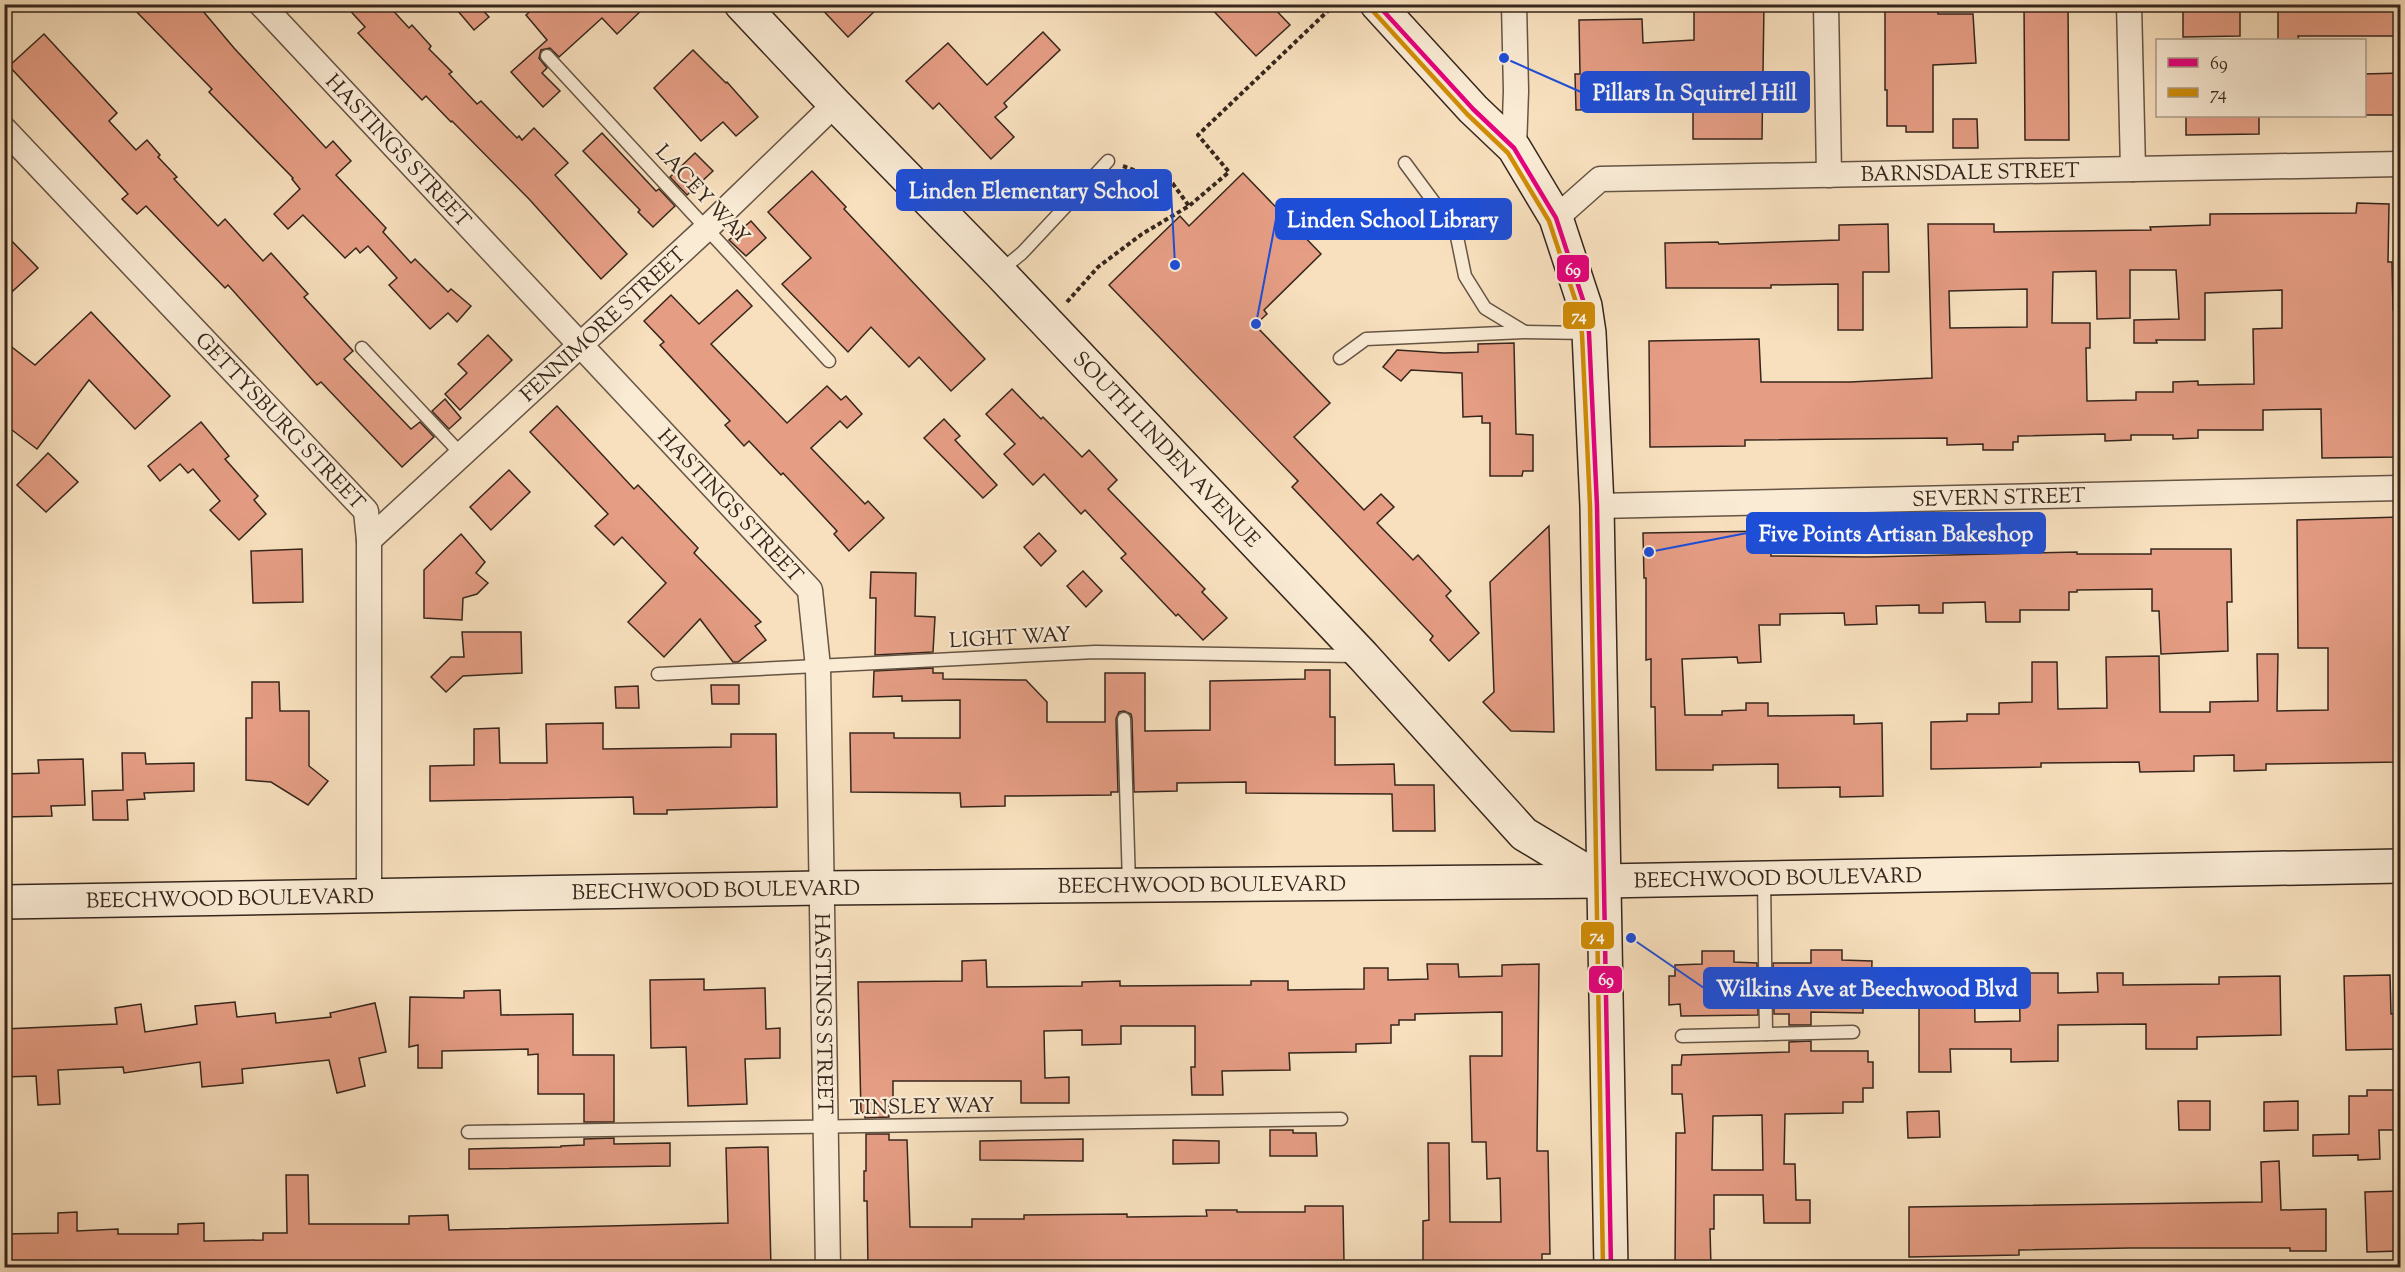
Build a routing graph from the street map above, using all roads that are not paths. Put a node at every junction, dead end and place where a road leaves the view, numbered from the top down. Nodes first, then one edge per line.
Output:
1 (261, 4) edge
2 (741, 4) edge
3 (1377, 4) edge
4 (1514, 4) edge
5 (1826, 4) edge
6 (2129, 4) edge
7 (547, 56) dead end
8 (834, 104) junction
9 (4, 129) edge
10 (1514, 148) junction
11 (1108, 161) road end
12 (1405, 163) dead end
13 (2400, 164) edge
14 (2133, 169) junction
15 (1828, 175) junction
16 (1556, 218) junction
17 (708, 227) junction
18 (999, 272) junction
19 (1524, 332) junction
20 (1589, 333) junction
21 (581, 345) junction
22 (362, 348) dead end
23 (1340, 358) dead end
24 (829, 361) dead end
25 (462, 455) junction
26 (2400, 488) edge
27 (1597, 506) junction
28 (369, 540) junction
29 (1364, 656) junction
30 (818, 668) junction
31 (658, 674) dead end
32 (1124, 719) dead end
33 (2400, 866) edge
34 (1764, 878) junction
35 (1603, 881) junction
36 (1129, 886) junction
37 (820, 888) junction
38 (369, 897) junction
39 (4, 902) edge
40 (1852, 1032) dead end
41 (1766, 1034) junction
42 (1682, 1036) dead end
43 (1341, 1119) dead end
44 (825, 1127) junction
45 (468, 1132) dead end
46 (828, 1268) edge
47 (1611, 1268) edge

1 - 21 street, HASTINGS STREET
2 - 8 main road, SOUTH LINDEN AVENUE
3 - 10 main road
4 - 10 street
5 - 15 street
6 - 14 street
7 - 17 lane, LACEY WAY
8 - 17 street, FENNIMORE STREET
8 - 18 main road, SOUTH LINDEN AVENUE
9 - 28 street, GETTYSBURG STREET
10 - 16 main road
11 - 18 lane
12 - 19 lane
13 - 14 street, BARNSDALE STREET
14 - 15 street, BARNSDALE STREET
15 - 16 street, BARNSDALE STREET
16 - 20 main road
17 - 21 street, FENNIMORE STREET
17 - 24 lane, LACEY WAY
18 - 29 main road, SOUTH LINDEN AVENUE
19 - 20 lane
19 - 23 lane
20 - 27 main road
21 - 25 street, FENNIMORE STREET
21 - 30 street, HASTINGS STREET
22 - 25 lane
25 - 28 street, FENNIMORE STREET
26 - 27 street, SEVERN STREET
27 - 35 main road
28 - 38 street, GETTYSBURG STREET
29 - 30 lane, LIGHT WAY
29 - 35 main road, SOUTH LINDEN AVENUE
30 - 31 lane, LIGHT WAY
30 - 37 street, HASTINGS STREET
32 - 36 lane
33 - 34 main road, BEECHWOOD BOULEVARD
34 - 35 main road, BEECHWOOD BOULEVARD
34 - 41 lane
35 - 36 main road, BEECHWOOD BOULEVARD
35 - 47 main road
36 - 37 main road, BEECHWOOD BOULEVARD
37 - 38 main road, BEECHWOOD BOULEVARD
37 - 44 street, HASTINGS STREET
38 - 39 main road, BEECHWOOD BOULEVARD
40 - 41 lane
41 - 42 lane
43 - 44 lane, TINSLEY WAY
44 - 45 lane, TINSLEY WAY
44 - 46 street, HASTINGS STREET

